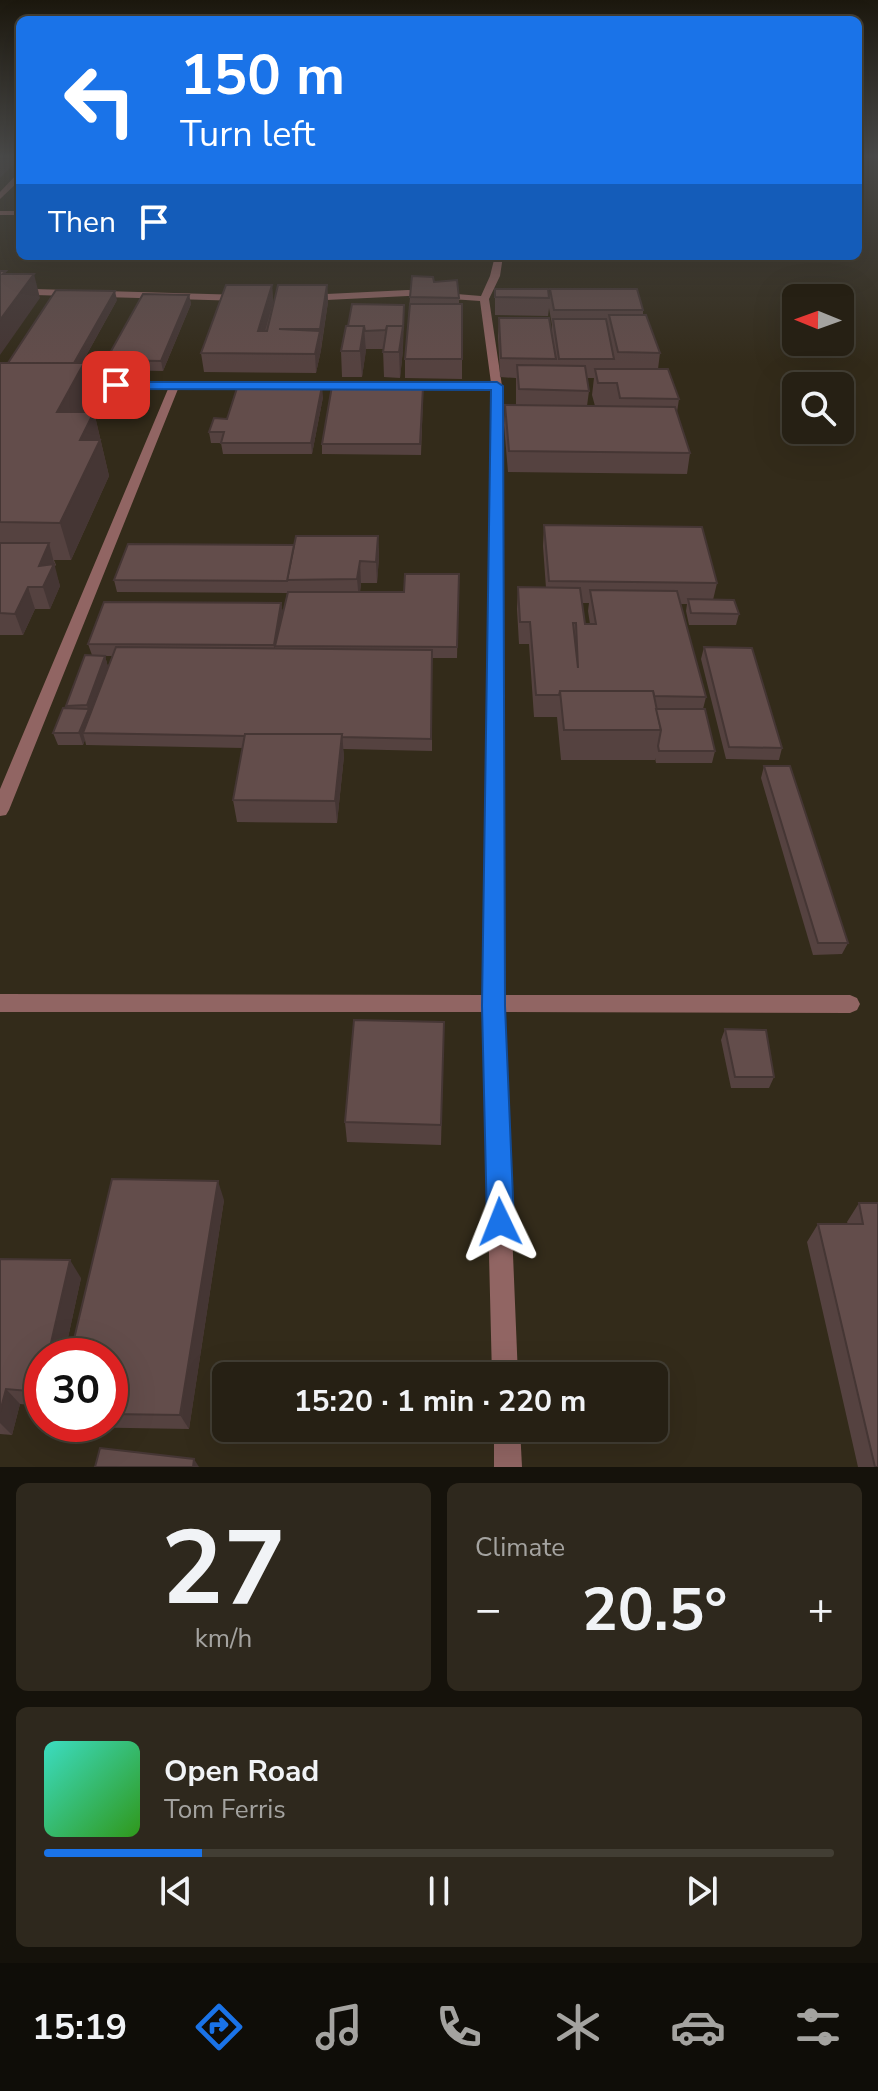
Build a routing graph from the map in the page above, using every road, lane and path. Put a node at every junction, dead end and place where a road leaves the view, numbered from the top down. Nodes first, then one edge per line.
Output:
1 (498, 260) edge
2 (0, 291) edge
3 (251, 298) edge
4 (294, 299) edge
5 (484, 299) junction
6 (63, 385) edge
7 (174, 386) junction
8 (266, 386) edge
9 (296, 386) edge
10 (497, 386) junction
11 (0, 810) edge
12 (0, 1003) edge
13 (850, 1004) dead end
14 (493, 1006) junction
15 (505, 1362) edge
16 (507, 1442) edge
17 (508, 1467) edge

1 - 5 street
2 - 3 street
4 - 5 street
5 - 10 street
6 - 7 street
7 - 8 street
7 - 11 street
9 - 10 street
10 - 14 street
12 - 14 street
13 - 14 street
14 - 15 street
16 - 17 street

